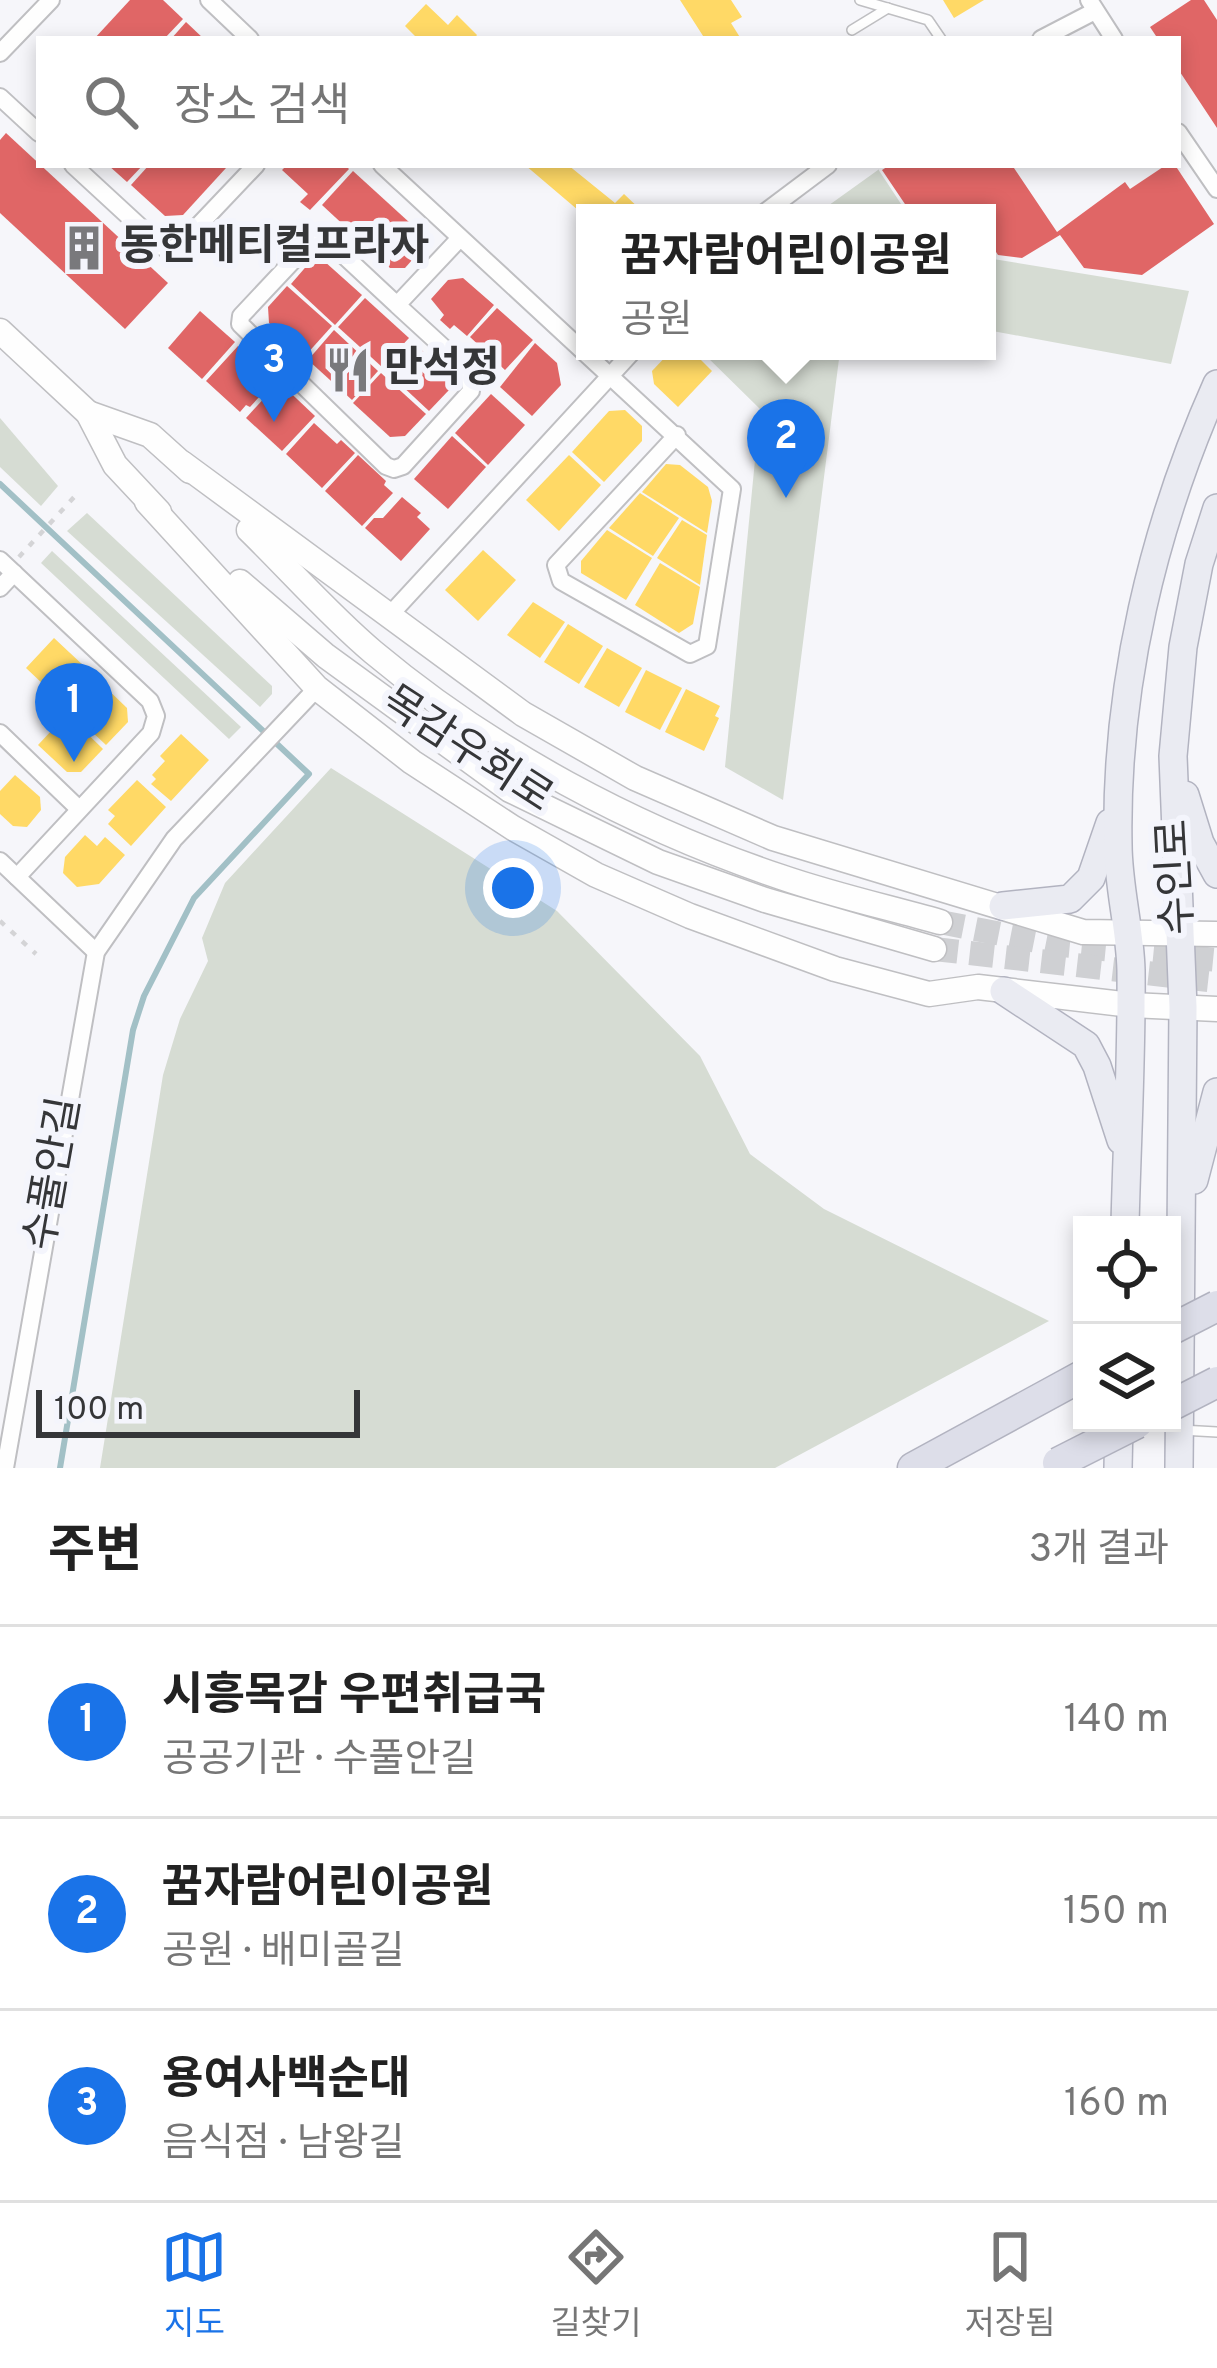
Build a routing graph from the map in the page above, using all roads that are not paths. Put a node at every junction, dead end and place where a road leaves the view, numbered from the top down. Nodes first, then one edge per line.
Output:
1 (51, 0) edge
2 (209, 0) edge
3 (860, 0) edge
4 (1092, 5) edge
5 (888, 8) junction
6 (852, 29) dead end
7 (247, 36) edge
8 (939, 36) edge
9 (1046, 36) edge
10 (1112, 36) edge
11 (0, 53) edge
12 (0, 97) edge
13 (36, 131) edge
14 (1181, 136) edge
15 (76, 168) edge
16 (253, 168) edge
17 (385, 168) edge
18 (824, 168) edge
19 (1217, 188) edge
20 (776, 204) edge
21 (460, 238) junction
22 (398, 305) junction
23 (0, 331) edge
24 (576, 347) edge
25 (590, 360) edge
26 (624, 360) edge
27 (608, 377) junction
28 (1217, 385) edge
29 (88, 413) junction
30 (677, 435) junction
31 (182, 463) junction
32 (147, 502) junction
33 (1217, 508) edge
34 (0, 560) edge
35 (14, 573) junction
36 (0, 588) edge
37 (388, 617) junction
38 (317, 688) junction
39 (0, 733) edge
40 (1173, 756) junction
41 (1121, 790) junction
42 (79, 809) junction
43 (0, 861) edge
44 (1217, 874) edge
45 (17, 877) junction
46 (1003, 905) junction
47 (940, 922) tunnel mouth
48 (1130, 933) junction
49 (1181, 934) junction
50 (1217, 934) edge
51 (934, 949) tunnel mouth
52 (96, 952) junction
53 (1004, 992) junction
54 (1131, 1005) junction
55 (1183, 1007) junction
56 (1217, 1009) edge
57 (1217, 1092) edge
58 (1127, 1159) junction
59 (1125, 1216) edge
60 (1182, 1231) junction
61 (1217, 1306) edge
62 (1180, 1324) edge
63 (1181, 1324) edge
64 (1073, 1381) edge
65 (1217, 1382) edge
66 (1181, 1414) edge
67 (1181, 1418) edge
68 (1119, 1432) edge
69 (1119, 1432) edge
70 (1178, 1432) edge
71 (1217, 1432) edge
72 (1053, 1465) edge
73 (5, 1468) edge
74 (913, 1468) edge
75 (1118, 1468) edge
76 (1179, 1468) edge

1 - 11 street
2 - 7 street
3 - 5 lane
4 - 9 street
4 - 10 street
5 - 6 lane
5 - 8 lane
12 - 13 street
14 - 19 street
15 - 16 street
17 - 21 street
18 - 20 street
21 - 22 street
21 - 24 street
22 - 22 street
23 - 29 main road, 목감우회로
25 - 27 street
26 - 27 street
27 - 30 street
27 - 37 street
28 - 41 main road, 수인로
29 - 31 main road, 목감우회로
29 - 32 main road, 목감우회로
30 - 30 street
31 - 37 main road
31 - 47 main road, 목감우회로
32 - 38 main road
32 - 51 main road, 목감우회로
33 - 40 main road, 수인로
34 - 35 street
35 - 36 street
35 - 42 street
37 - 46 main road
38 - 52 street, 수풀안길
38 - 53 main road
39 - 42 street
40 - 44 main road
40 - 49 main road, 수인로
41 - 46 main road
41 - 48 main road, 수인로
42 - 45 street
43 - 45 street
45 - 52 street
46 - 48 main road
48 - 49 main road
48 - 54 main road, 수인로
49 - 50 main road
49 - 55 main road, 수인로
52 - 73 street, 수풀안길
53 - 54 main road
53 - 58 main road
54 - 55 main road
54 - 58 main road, 수인로
55 - 56 main road
55 - 60 main road, 수인로
57 - 60 main road
58 - 59 main road, 수인로
60 - 62 main road, 수인로
61 - 63 highway, bridge
64 - 74 highway
65 - 66 highway, bridge
67 - 71 lane
68 - 75 main road
69 - 72 highway, bridge
70 - 76 main road, 수인로

